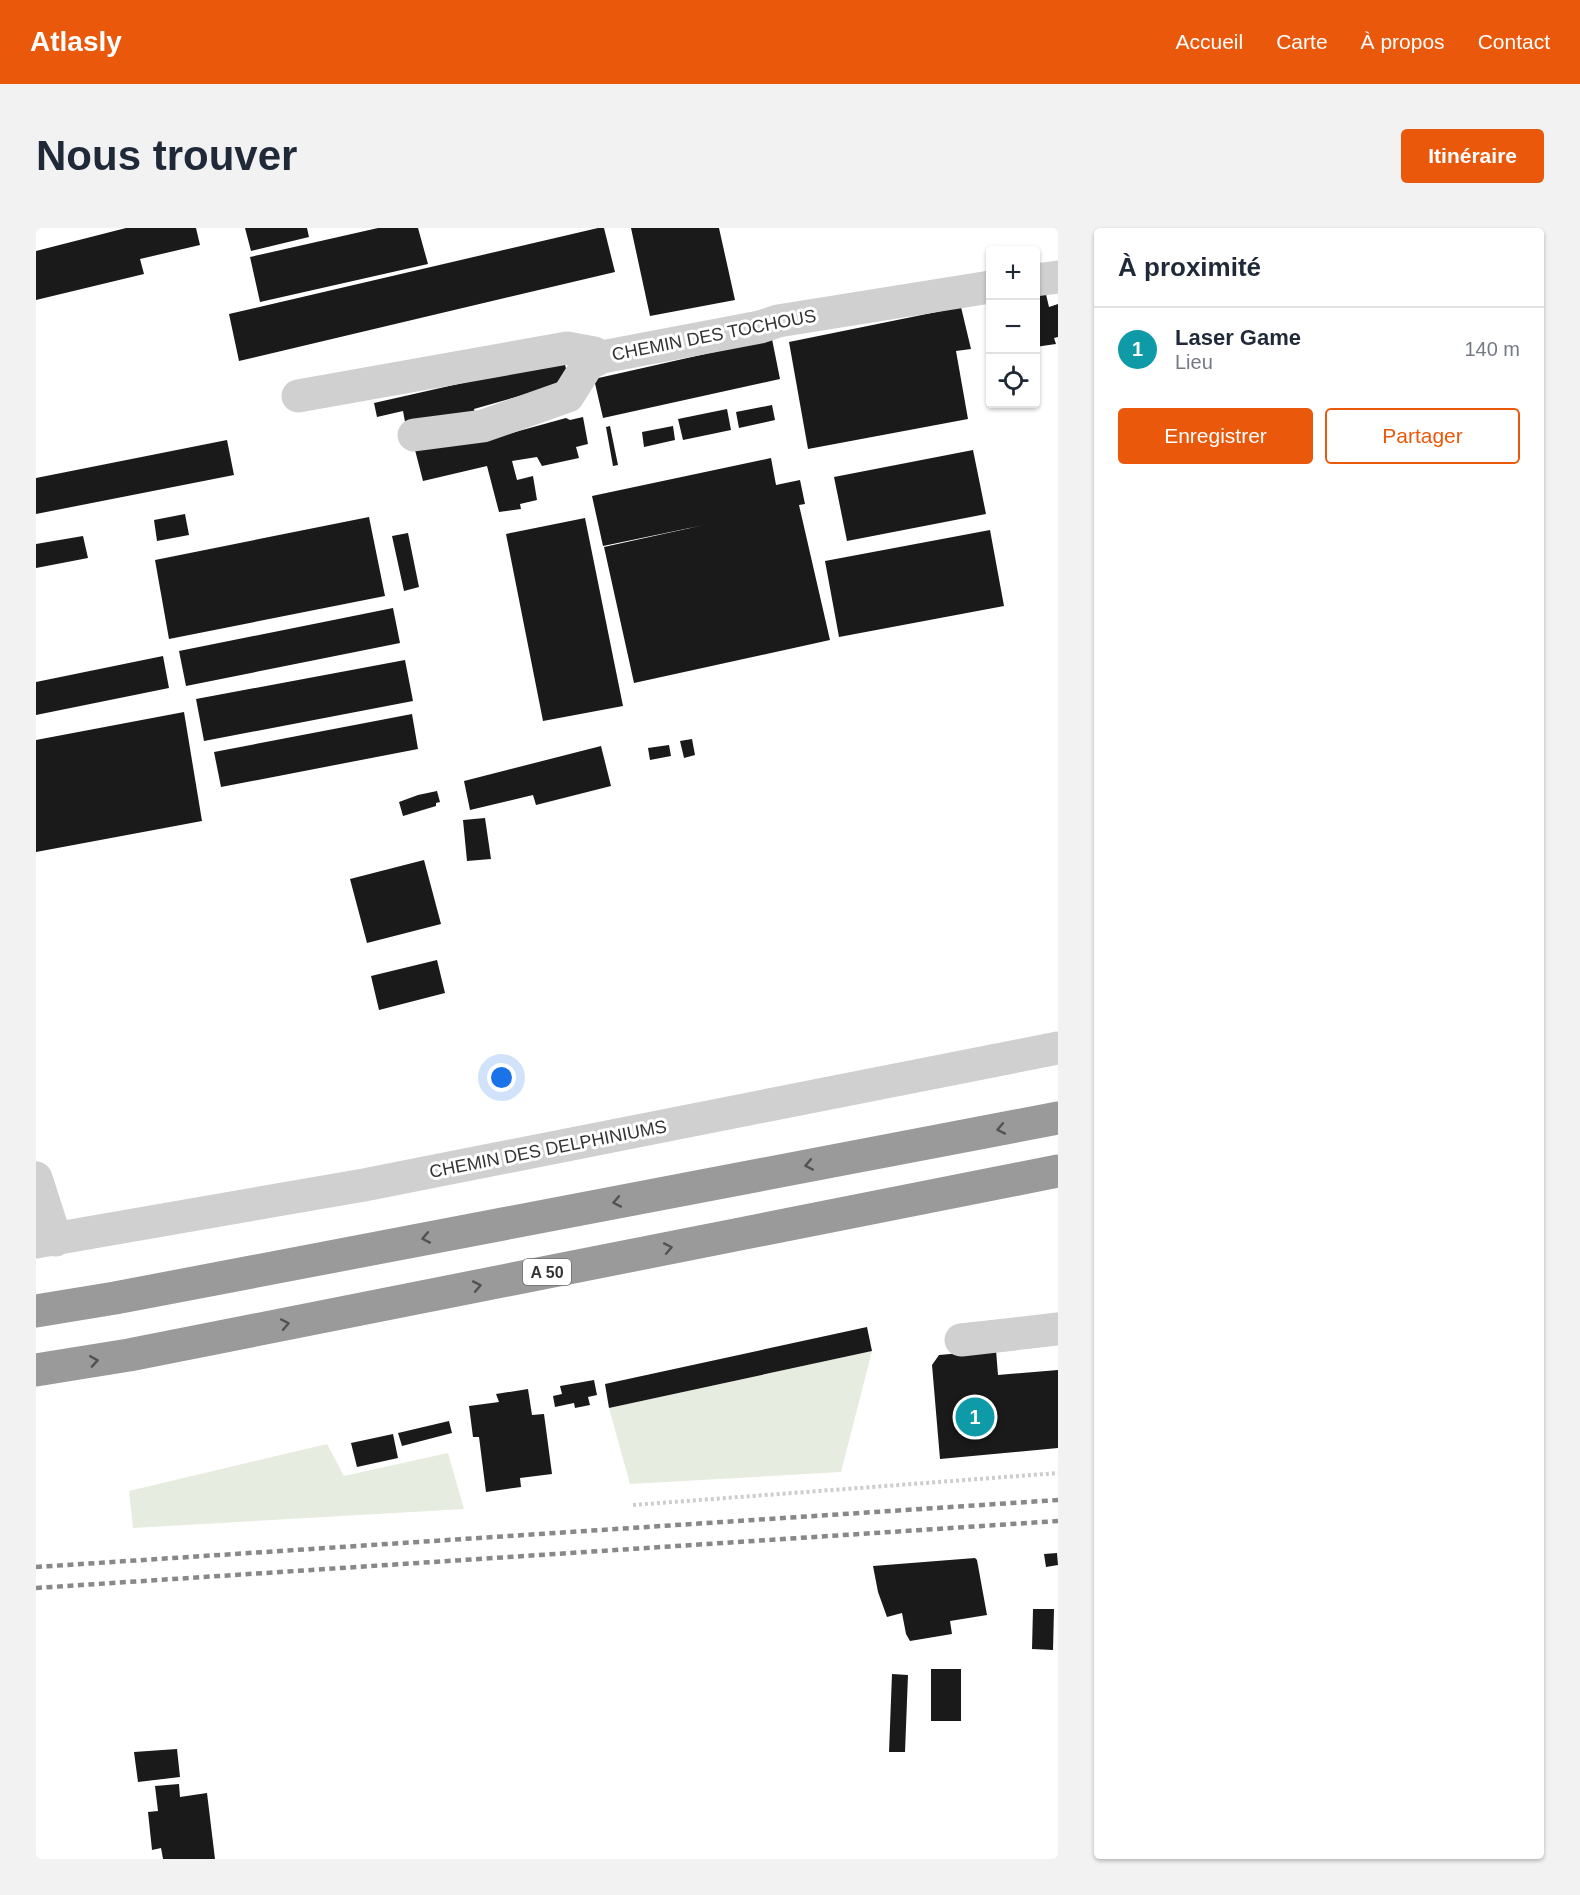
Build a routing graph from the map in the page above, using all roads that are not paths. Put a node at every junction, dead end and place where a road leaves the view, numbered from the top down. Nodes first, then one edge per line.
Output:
1 (1058, 277) edge
2 (1040, 279) edge
3 (986, 288) edge
4 (602, 357) junction
5 (298, 396) dead end
6 (414, 435) dead end
7 (1058, 1048) edge
8 (1058, 1118) edge
9 (1058, 1172) edge
10 (36, 1178) edge
11 (46, 1241) edge
12 (36, 1311) edge
13 (1058, 1329) edge
14 (962, 1340) dead end
15 (36, 1370) edge

1 - 2 street
3 - 4 street, CHEMIN DES TOCHOUS
4 - 5 street, CHEMIN DES TOCHOUS
4 - 6 street
7 - 11 street, CHEMIN DES DELPHINIUMS
8 -> 12 highway
15 -> 9 highway, A 50
10 - 11 street
13 - 14 street

